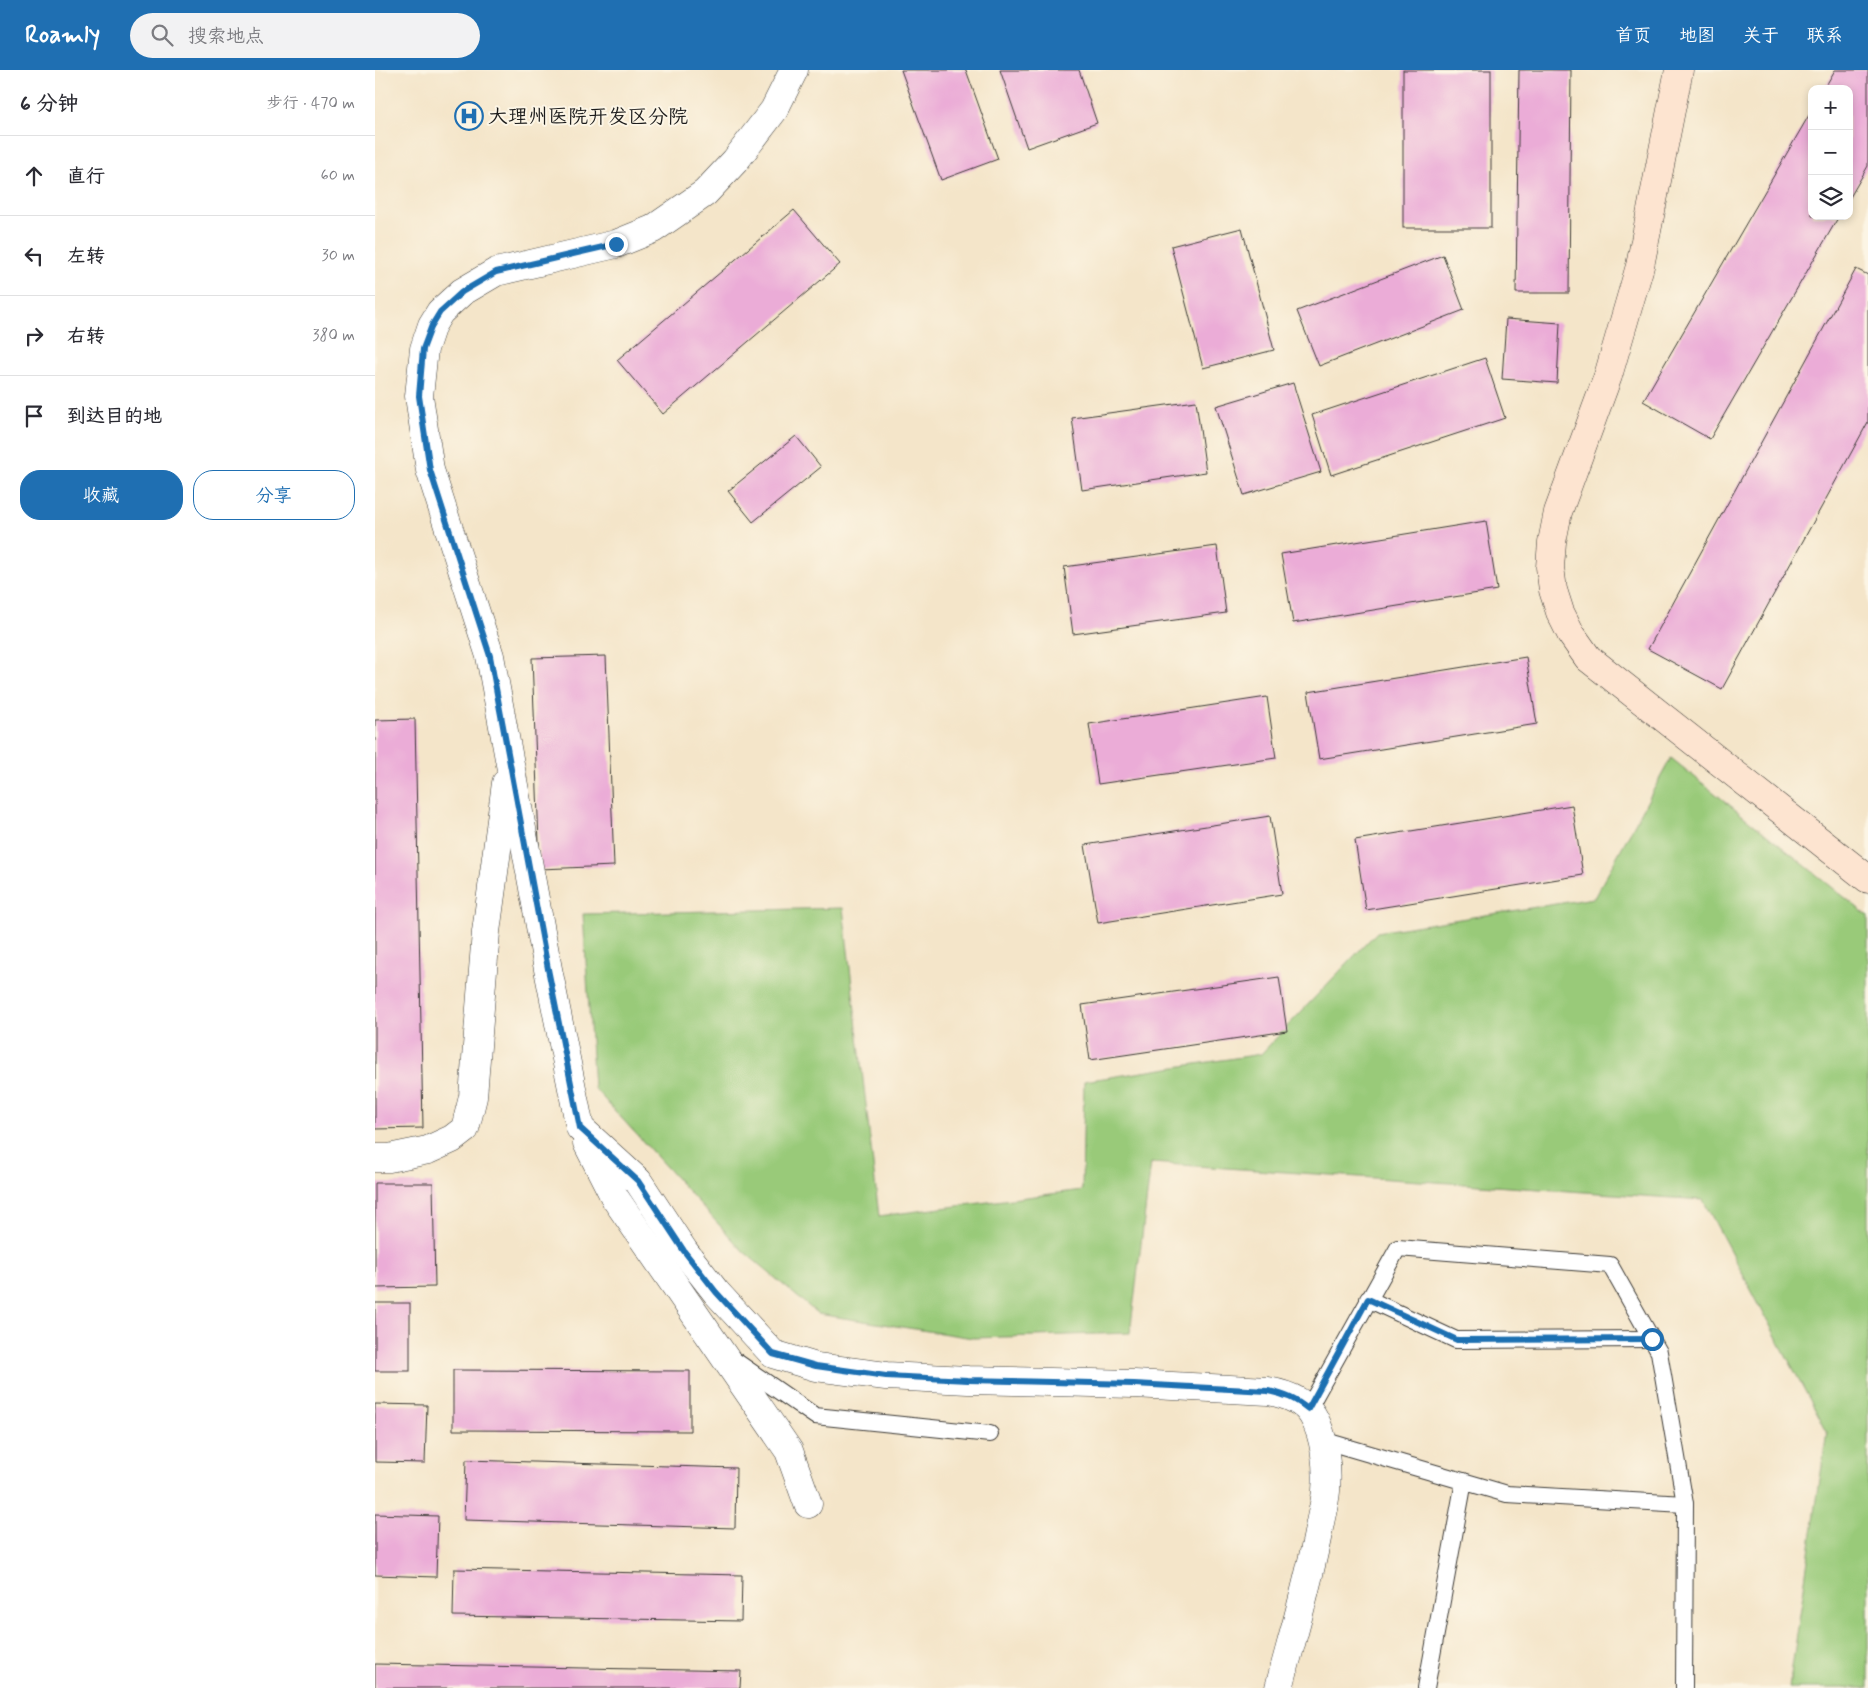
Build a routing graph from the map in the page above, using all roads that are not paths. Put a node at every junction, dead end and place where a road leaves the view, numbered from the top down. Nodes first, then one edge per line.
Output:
1 (794, 70) edge
2 (1679, 70) edge
3 (509, 760) junction
4 (1868, 879) edge
5 (580, 1128) junction
6 (375, 1158) edge
7 (1368, 1299) junction
8 (1652, 1339) junction
9 (722, 1352) junction
10 (1308, 1409) junction
11 (990, 1434) dead end
12 (1322, 1440) junction
13 (1464, 1481) junction
14 (808, 1504) dead end
15 (1685, 1504) junction
16 (1279, 1688) edge
17 (1426, 1688) edge
18 (1684, 1688) edge

1 - 3 street
2 - 4 street
3 - 5 street
3 - 6 street
5 - 9 street
5 - 10 street
7 - 8 lane
7 - 8 lane
7 - 10 lane
8 - 15 lane
9 - 11 lane
9 - 14 street
10 - 12 street
12 - 13 lane
12 - 16 street
13 - 15 lane
13 - 17 lane
15 - 18 lane

